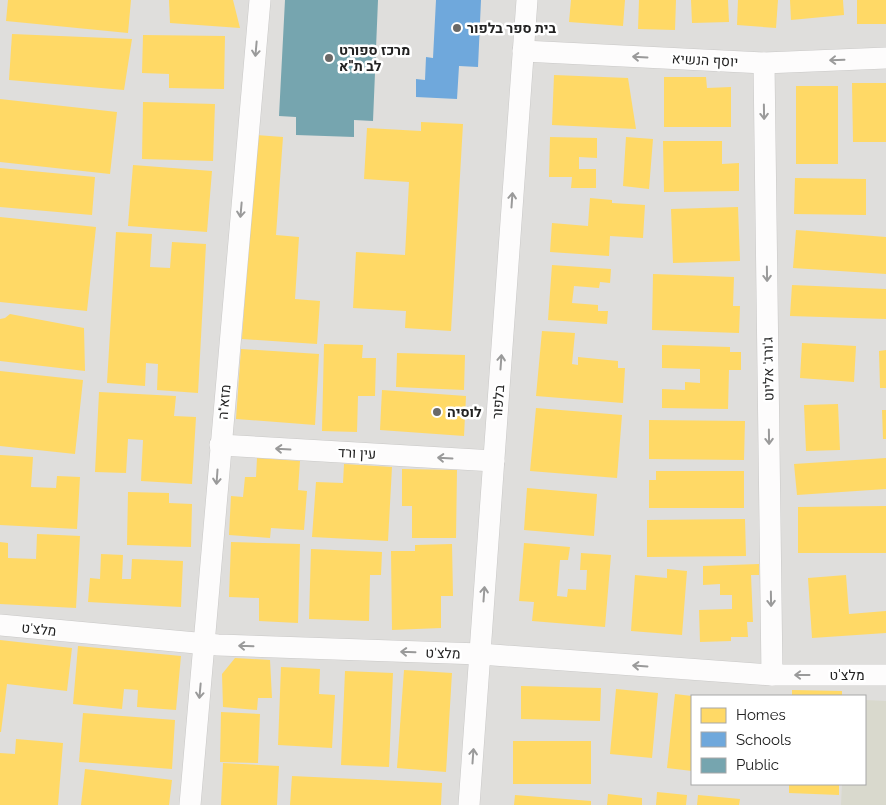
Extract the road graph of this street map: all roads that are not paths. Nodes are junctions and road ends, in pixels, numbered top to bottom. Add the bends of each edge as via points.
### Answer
1 (260, 0) edge
2 (527, 0) edge
3 (523, 51) junction
4 (886, 58) edge
5 (764, 63) junction
6 (220, 445) junction
7 (494, 462) junction
8 (0, 625) edge
9 (205, 645) junction
10 (480, 654) junction
11 (772, 675) junction
12 (886, 675) edge
13 (190, 805) edge
14 (469, 805) edge

1 -> 6 street, מזא"ה
2 - 3 street, בלפור
5 -> 3 street, יוסף הנשיא
7 -> 3 street, בלפור
4 -> 5 street, יוסף הנשיא
5 -> 11 street, ג'ורג' אליוט
7 -> 6 street, עין ורד
6 -> 9 street, מזא"ה
10 -> 7 street, בלפור
8 - 9 street, מלצ'ט
10 -> 9 street, מלצ'ט
9 -> 13 street, מזא"ה
11 -> 10 street, מלצ'ט
14 -> 10 street, בלפור
12 -> 11 street, מלצ'ט

